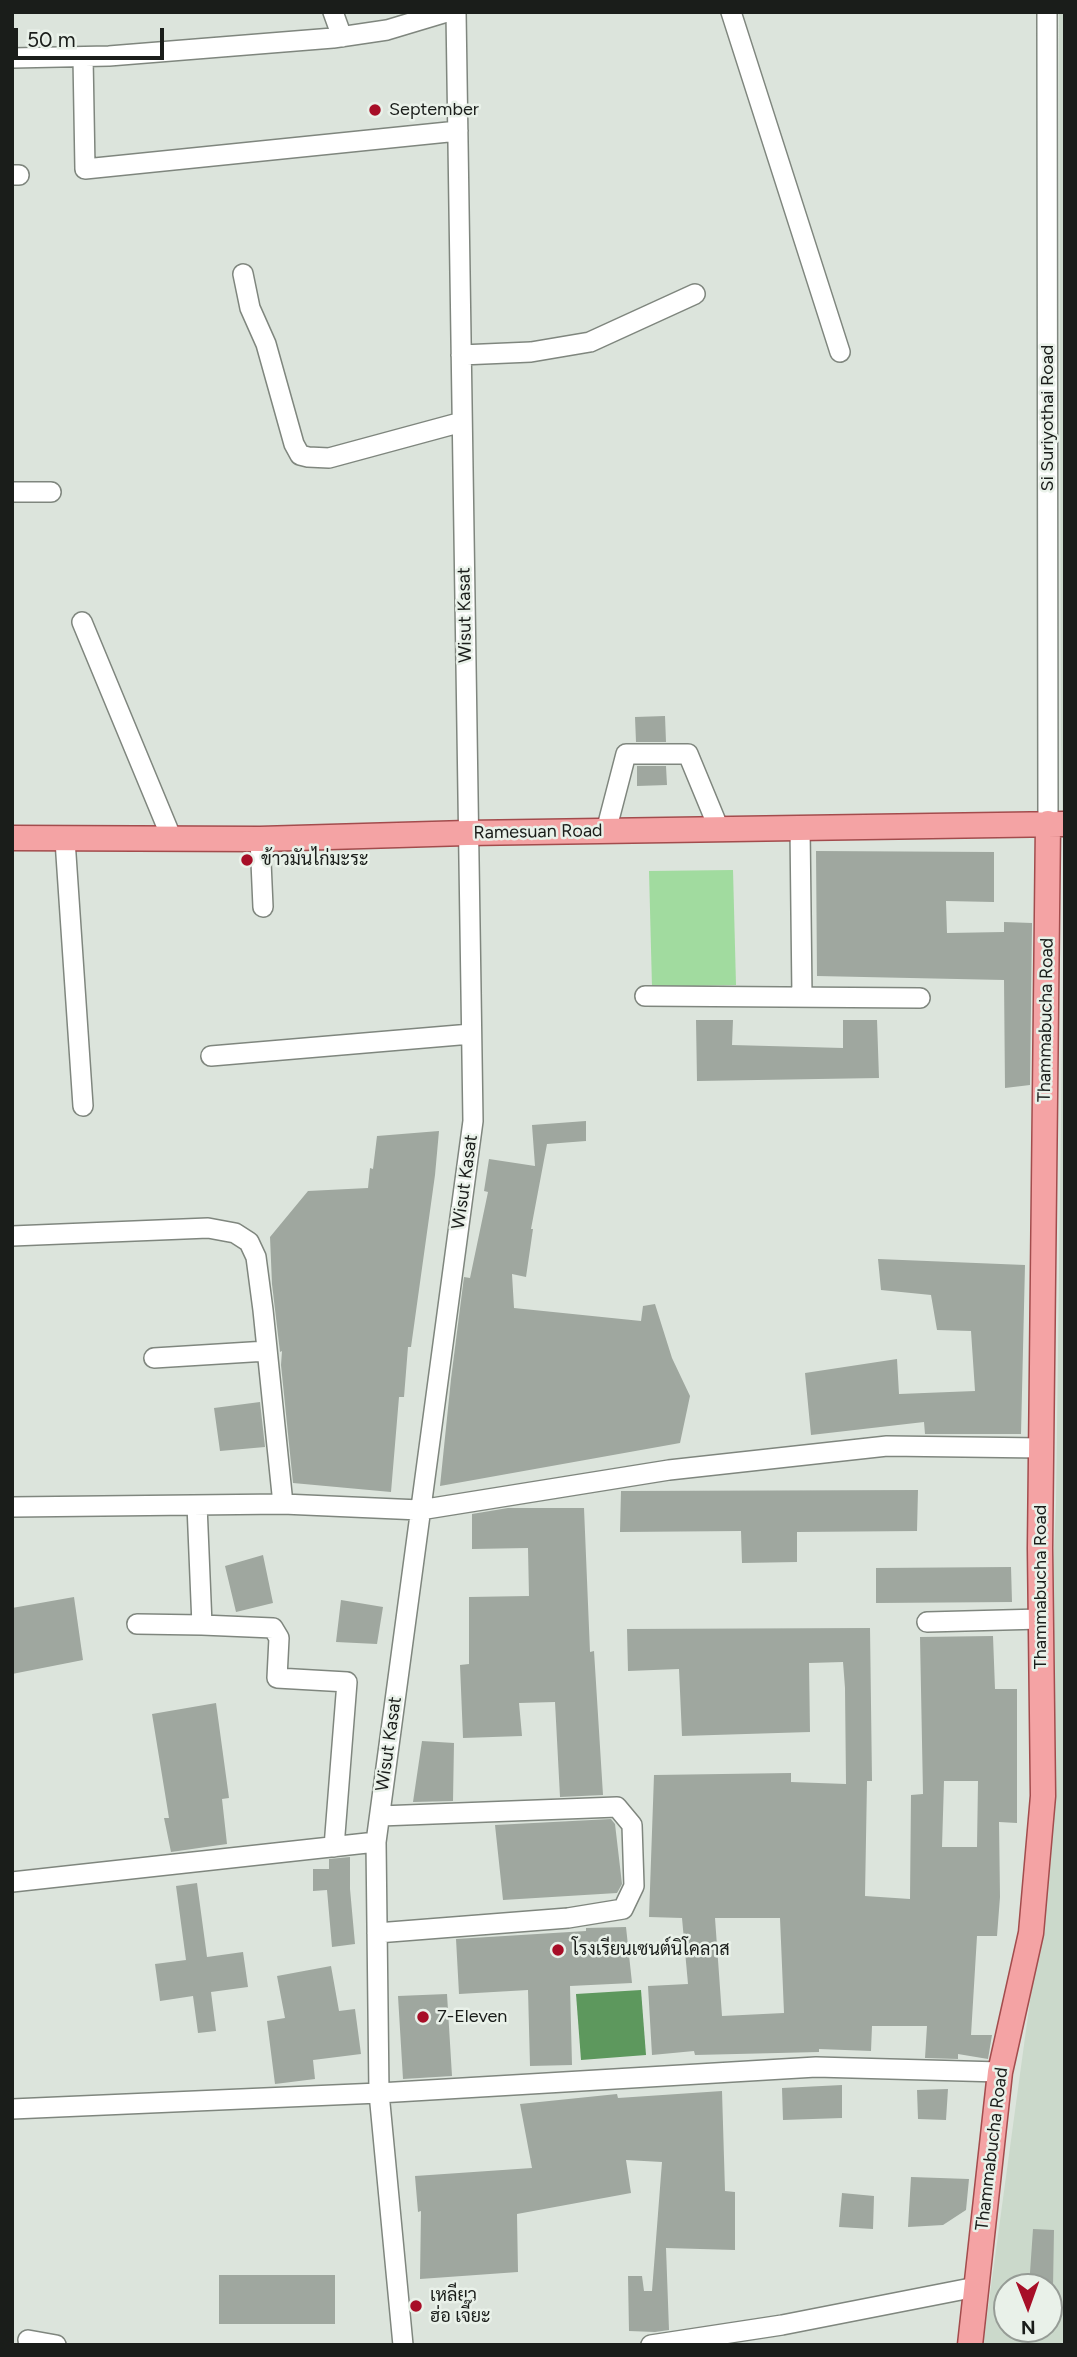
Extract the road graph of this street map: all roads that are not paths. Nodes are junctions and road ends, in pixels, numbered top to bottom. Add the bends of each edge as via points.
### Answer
1 (333, 12) edge
2 (447, 12) edge
3 (456, 12) edge
4 (730, 12) edge
5 (1048, 12) edge
6 (342, 37) junction
7 (83, 57) junction
8 (12, 58) edge
9 (458, 131) junction
10 (243, 274) dead end
11 (695, 293) dead end
12 (840, 352) dead end
13 (461, 355) junction
14 (462, 422) junction
15 (12, 492) edge
16 (51, 492) dead end
17 (82, 622) dead end
18 (1057, 824) edge
19 (800, 828) junction
20 (719, 829) junction
21 (606, 831) junction
22 (467, 833) junction
23 (12, 838) edge
24 (172, 839) junction
25 (260, 839) junction
26 (65, 840) junction
27 (263, 907) dead end
28 (645, 996) dead end
29 (802, 997) junction
30 (920, 998) dead end
31 (471, 1034) junction
32 (211, 1056) dead end
33 (83, 1106) dead end
34 (12, 1236) edge
35 (267, 1351) junction
36 (154, 1358) dead end
37 (1041, 1448) junction
38 (197, 1504) junction
39 (283, 1504) junction
40 (12, 1507) edge
41 (420, 1510) junction
42 (1041, 1619) junction
43 (926, 1622) dead end
44 (137, 1624) dead end
45 (202, 1625) junction
46 (380, 1816) junction
47 (376, 1842) junction
48 (334, 1847) junction
49 (12, 1882) edge
50 (377, 1933) junction
51 (1000, 2072) junction
52 (379, 2093) junction
53 (12, 2109) edge
54 (976, 2287) junction
55 (28, 2340) dead end
56 (56, 2345) edge
57 (402, 2345) edge
58 (651, 2345) edge
59 (970, 2345) edge

1 - 6 street
2 - 6 street via 387,30
3 - 9 street, Wisut Kasat
4 - 12 street
5 - 18 street, Si Suriyothai Road
6 - 7 street
7 - 8 street
7 - 9 street via 85,169
9 - 13 street, Wisut Kasat
10 - 14 street via 250,308 266,344 300,455 329,458
11 - 13 street via 590,342 531,352
13 - 14 street, Wisut Kasat
14 - 22 street, Wisut Kasat
15 - 16 street
17 - 24 street
18 - 19 main road, Ramesuan Road
18 - 37 main road, Thammabucha Road
19 - 20 main road, Ramesuan Road
19 - 29 street
20 - 21 main road, Ramesuan Road
20 - 21 street via 688,754 626,754
21 - 22 main road, Ramesuan Road
22 - 25 main road, Ramesuan Road
22 - 31 street, Wisut Kasat
23 - 26 main road, Ramesuan Road
24 - 25 main road, Ramesuan Road
24 - 26 main road, Ramesuan Road
25 - 27 street
26 - 33 street
28 - 29 street
29 - 30 street
31 - 32 street
31 - 41 street, Wisut Kasat via 473,1121
34 - 35 street via 208,1228 235,1233 249,1242 256,1257
35 - 36 street
35 - 39 street
37 - 41 street via 887,1446 669,1470
37 - 42 main road, Thammabucha Road
38 - 39 street
38 - 40 street
38 - 45 street
39 - 41 street
41 - 46 street, Wisut Kasat
42 - 43 street
42 - 51 main road, Thammabucha Road via 1043,1796 1031,1933
44 - 45 street
45 - 48 street via 273,1628 279,1638 277,1678 347,1682
46 - 47 street, Wisut Kasat
46 - 50 street via 617,1807 632,1825 634,1886 623,1909 568,1918
47 - 48 street
47 - 50 street, Wisut Kasat
48 - 49 street
50 - 52 street, Wisut Kasat
51 - 52 street via 816,2067
51 - 54 main road, Thammabucha Road
52 - 53 street
52 - 57 street, Wisut Kasat
54 - 58 street
54 - 59 main road, Thammabucha Road
55 - 56 street

